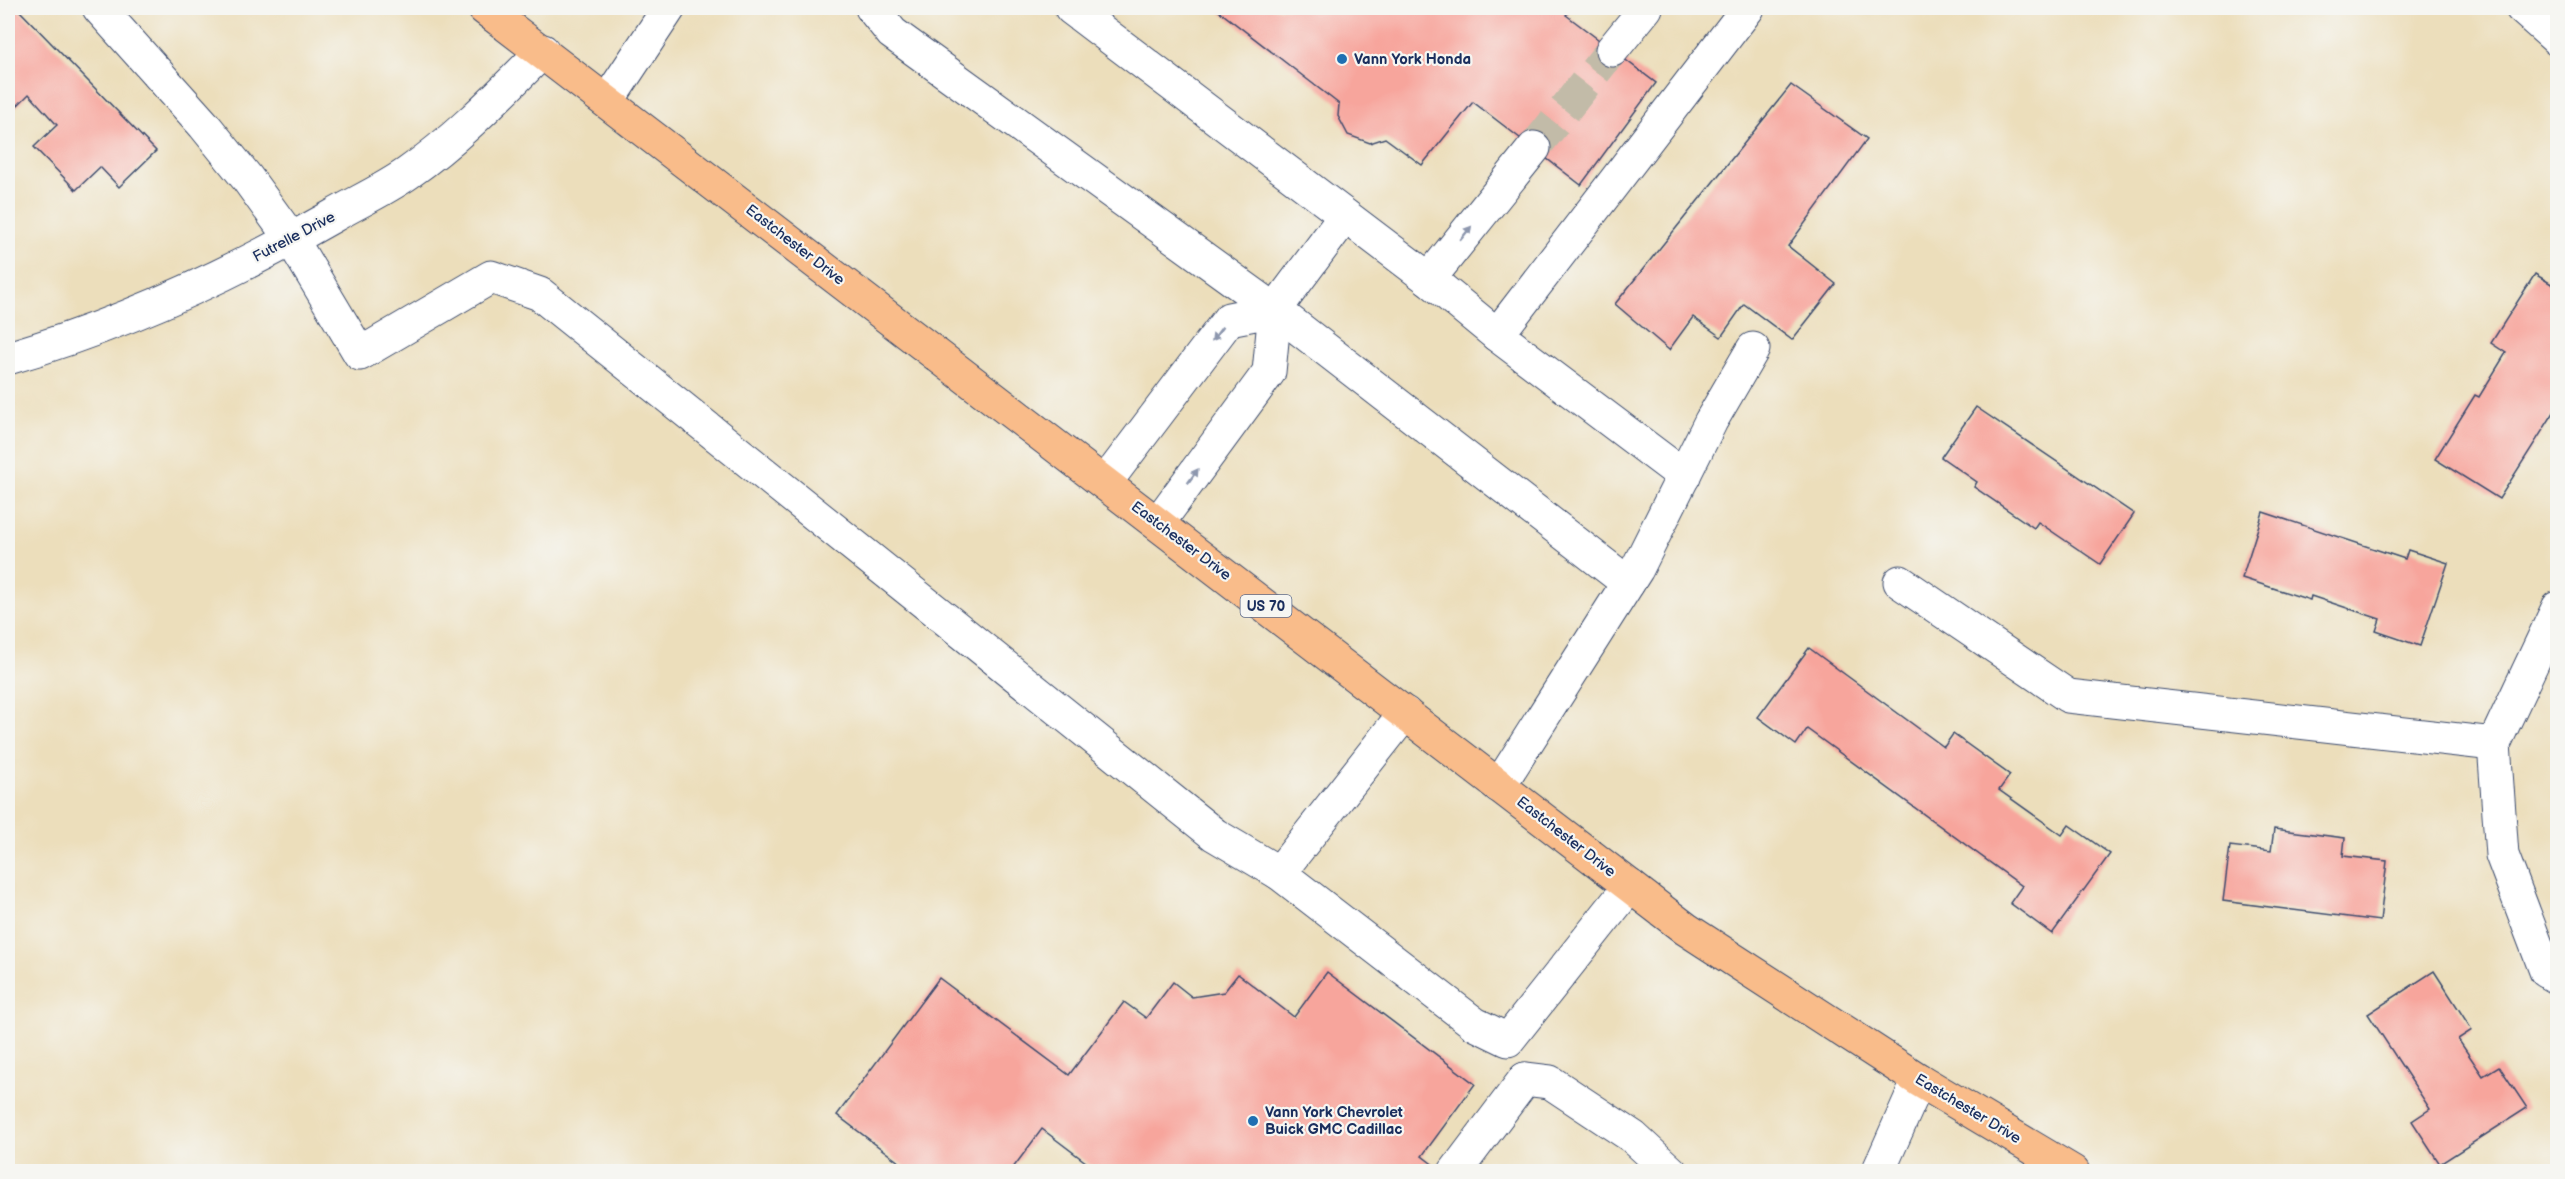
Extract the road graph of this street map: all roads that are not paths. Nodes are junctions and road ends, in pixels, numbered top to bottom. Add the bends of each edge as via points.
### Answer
1 (99, 8) edge
2 (484, 8) edge
3 (669, 8) edge
4 (872, 8) edge
5 (1071, 8) edge
6 (1646, 8) edge
7 (1748, 8) edge
8 (2522, 8) edge
9 (2558, 40) edge
10 (1612, 50) tunnel mouth
11 (543, 51) junction
12 (608, 100) junction
13 (1534, 148) tunnel mouth
14 (1345, 216) junction
15 (292, 240) junction
16 (1430, 279) junction
17 (1275, 310) junction
18 (1497, 335) junction
19 (1754, 349) dead end
20 (8, 358) edge
21 (1684, 476) junction
22 (1105, 483) junction
23 (1158, 523) junction
24 (1900, 582) dead end
25 (1628, 583) junction
26 (2558, 608) edge
27 (1405, 713) junction
28 (2494, 744) junction
29 (1499, 786) junction
30 (1279, 873) junction
31 (1630, 886) junction
32 (2558, 978) edge
33 (1508, 1040) junction
34 (1525, 1079) junction
35 (1918, 1080) junction
36 (1455, 1172) edge
37 (1671, 1172) edge
38 (1878, 1172) edge
39 (2073, 1172) edge

1 - 15 street via 204,125
2 - 11 main road, Eastchester Drive / US 70
3 - 12 street
4 - 17 street via 892,33
5 - 14 street
6 - 10 street
7 - 18 street
8 - 9 street
11 - 12 main road, Eastchester Drive / US 70
11 - 15 street, Futrelle Drive via 472,122 407,174
12 - 22 main road, Eastchester Drive / US 70
16 -> 13 street
14 - 16 street
14 - 17 street
15 - 20 street, Futrelle Drive via 171,299 65,341
15 - 30 street via 360,354 491,277 540,294 1215,835
16 - 18 street
17 -> 22 street via 1229,319
23 -> 17 street via 1269,372
17 - 25 street
18 - 21 street
19 - 21 street
21 - 25 street
22 - 23 main road, Eastchester Drive / US 70
23 - 27 main road, Eastchester Drive / US 70
24 - 28 street via 2068,696
25 - 29 street
26 - 28 street
27 - 29 main road, Eastchester Drive / US 70
27 - 30 street
28 - 32 street via 2502,855 2546,970
29 - 31 main road, Eastchester Drive / US 70
30 - 33 street via 1475,1024
31 - 33 street
31 - 35 main road, Eastchester Drive / US 70 via 1686,929
33 - 34 street
34 - 36 street
34 - 37 street via 1550,1082 1633,1137
35 - 38 street
35 - 39 main road, Eastchester Drive / US 70

